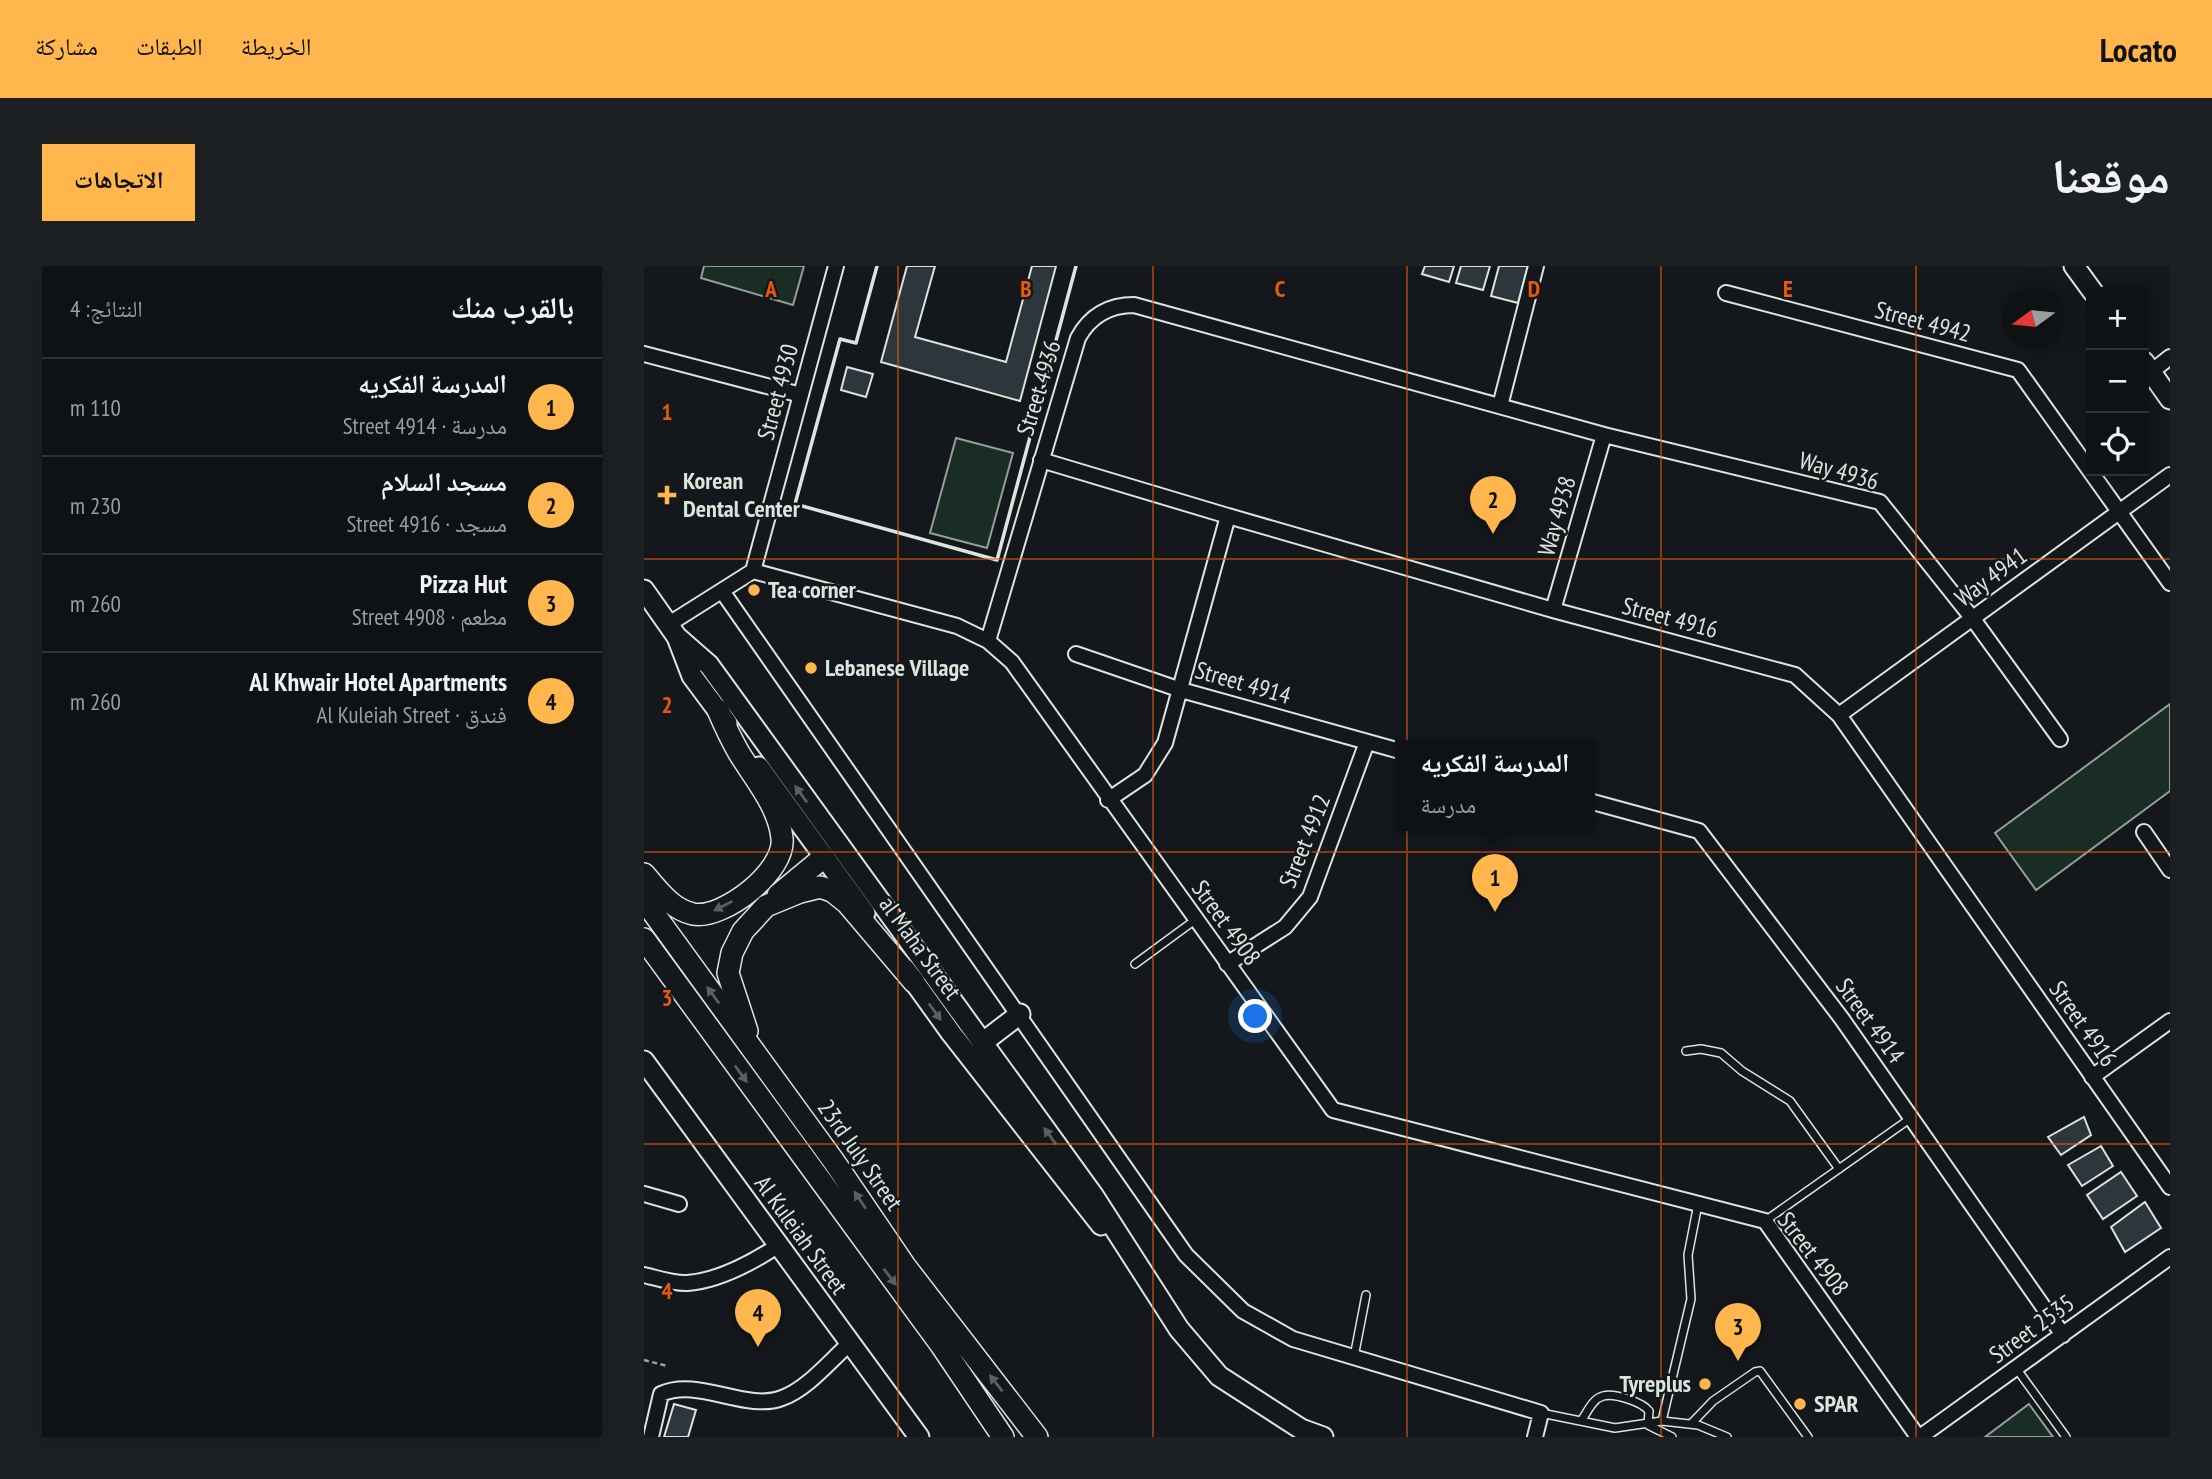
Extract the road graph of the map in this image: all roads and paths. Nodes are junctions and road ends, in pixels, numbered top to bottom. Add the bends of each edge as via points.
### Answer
1 (836, 266) edge
2 (1536, 266) edge
3 (2074, 266) edge
4 (2089, 287) edge
5 (1726, 293) dead end
6 (644, 354) edge
7 (2170, 357) edge
8 (2149, 366) edge
9 (2149, 370) edge
10 (801, 395) junction
11 (2170, 399) edge
12 (1500, 406) junction
13 (1604, 435) junction
14 (1041, 460) junction
15 (2170, 475) edge
16 (2119, 512) junction
17 (1228, 516) junction
18 (753, 571) junction
19 (2170, 583) edge
20 (644, 590) edge
21 (722, 590) junction
22 (1553, 610) junction
23 (1973, 619) junction
24 (673, 631) junction
25 (988, 640) junction
26 (1076, 654) dead end
27 (1181, 690) junction
28 (718, 710) junction
29 (1839, 715) junction
30 (2060, 739) dead end
31 (1367, 742) junction
32 (1395, 749) edge
33 (1108, 800) junction
34 (1595, 803) edge
35 (826, 829) junction
36 (2144, 832) dead end
37 (824, 857) junction
38 (2170, 870) edge
39 (644, 874) edge
40 (765, 878) junction
41 (644, 900) edge
42 (766, 905) junction
43 (886, 911) junction
44 (1195, 920) junction
45 (644, 939) edge
46 (1135, 964) dead end
47 (1227, 964) junction
48 (914, 982) junction
49 (1020, 1014) junction
50 (2170, 1021) edge
51 (982, 1043) junction
52 (1686, 1051) dead end
53 (755, 1053) junction
54 (644, 1060) edge
55 (2092, 1077) junction
56 (1911, 1118) junction
57 (1839, 1169) junction
58 (2170, 1187) edge
59 (644, 1194) edge
60 (673, 1203) dead end
61 (1698, 1204) junction
62 (1765, 1222) junction
63 (779, 1245) junction
64 (2170, 1257) edge
65 (1143, 1274) junction
66 (644, 1275) edge
67 (1366, 1295) dead end
68 (2063, 1335) junction
69 (849, 1344) junction
70 (1354, 1357) junction
71 (644, 1360) edge
72 (667, 1366) dead end
73 (2016, 1368) junction
74 (1541, 1413) junction
75 (1581, 1421) junction
76 (1662, 1422) junction
77 (1691, 1424) junction
78 (1648, 1425) junction
79 (651, 1437) edge
80 (919, 1437) edge
81 (1003, 1437) edge
82 (1037, 1437) edge
83 (1323, 1437) edge
84 (1535, 1437) edge
85 (1672, 1437) edge
86 (1727, 1437) edge
87 (1808, 1437) edge
88 (1919, 1437) edge
89 (2066, 1437) edge

1 - 10 street, Street 4930
2 - 12 street
3 - 4 street
5 - 16 street, Street 4942 via 2018,370
6 - 10 street
7 - 8 street
9 - 11 street
10 - 18 street, Street 4930
12 - 13 street, Way 4936
12 - 14 street, Street 4936 via 1124,305 1096,315 1077,338
13 - 22 street, Way 4938
13 - 23 street, Way 4936 via 1880,502
14 - 17 street, Street 4916
14 - 25 street, Street 4936
15 - 16 street, Way 4941
16 - 19 street, Street 4942
16 - 23 street, Way 4941
17 - 22 street, Street 4916
17 - 27 street
18 - 21 street
18 - 25 street, Street 4908 via 957,626
20 - 24 street, al Maha Street
21 - 24 street
21 - 49 street
22 - 29 street, Street 4916 via 1795,675
23 - 29 street, Way 4941
23 - 30 street, Way 4936
24 - 28 street, al Maha Street via 692,676
35 -> 24 street, al Maha Street via 709,665
25 - 33 street, Street 4908 via 1012,662
26 - 27 street, Street 4914
27 - 31 street, Street 4914
27 - 33 street via 1165,743 1153,765 1136,783
28 - 37 street, al Maha Street
28 - 40 main road via 778,817 783,841 778,860
29 - 55 street, Street 4916
31 - 32 street, Street 4914
31 - 47 street, Street 4912 via 1310,897 1285,927
33 - 44 street, Street 4908
34 - 56 street, Street 4914 via 1699,831
35 - 37 street
35 - 43 street, al Maha Street
36 - 38 street
37 - 40 main road via 794,860
37 - 42 main road
37 - 43 street via 842,867
37 - 48 street, al Maha Street
40 -> 39 main road via 721,908 701,915 677,908
53 -> 41 main road, 23rd July Street
42 - 48 main road via 820,887 832,891
42 - 53 main road via 743,931 728,963
43 - 51 street, al Maha Street
44 - 46 lane
44 - 47 street, Street 4908
45 -> 81 main road, 23rd July Street via 941,1345
47 - 61 street, Street 4908 via 1333,1110
48 -> 65 street, al Maha Street via 1082,1203
49 - 51 street
49 - 70 street via 1186,1255 1209,1280 1243,1311 1293,1339
50 - 55 street
65 -> 51 street, al Maha Street via 1093,1195
52 - 57 lane via 1721,1053 1790,1101
82 -> 53 main road, 23rd July Street via 905,1266
54 - 63 street, Al Kuleiah Street
55 - 58 street, Street 4916
56 - 57 lane
56 - 68 street, Street 4914
57 - 62 lane
59 - 60 street
61 - 62 street, Street 4908
61 - 76 lane via 1688,1255 1691,1299
62 - 88 street, Street 4908
63 - 66 street via 706,1280 685,1284
63 - 69 street, Al Kuleiah Street
64 - 68 street, Street 2535
65 - 83 street, al Maha Street via 1179,1329 1219,1376 1301,1429
67 - 70 lane
68 - 73 street, Street 2535
69 - 79 street via 798,1390 782,1398 767,1401 686,1389 661,1394
69 - 80 street, Al Kuleiah Street
70 - 74 street
71 - 72 path
73 - 88 street, Street 2535
73 - 89 lane
74 - 75 lane
74 - 84 street
75 - 78 lane via 1615,1427
75 - 78 lane via 1594,1401 1604,1395 1644,1405 1649,1411
76 - 77 lane
76 - 78 lane
77 - 86 lane
77 - 87 lane via 1713,1401 1760,1371
78 - 85 lane

